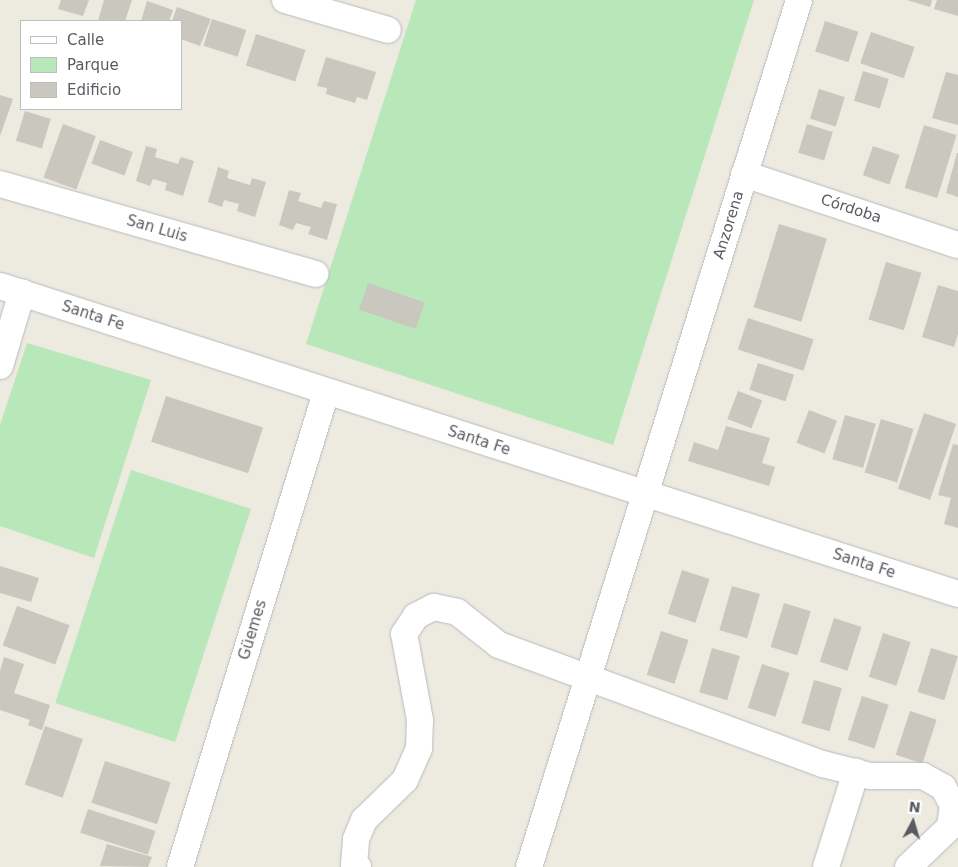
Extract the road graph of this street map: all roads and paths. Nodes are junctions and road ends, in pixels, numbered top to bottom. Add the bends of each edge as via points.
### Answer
1 (289, 0) edge
2 (799, 0) edge
3 (388, 30) dead end
4 (744, 174) junction
5 (0, 184) edge
6 (958, 244) edge
7 (314, 274) dead end
8 (11, 289) edge
9 (0, 366) edge
10 (326, 392) junction
11 (646, 492) junction
12 (958, 594) edge
13 (587, 680) junction
14 (856, 772) junction
15 (180, 867) edge
16 (358, 867) edge
17 (528, 867) edge
18 (826, 867) edge
19 (908, 867) edge

1 - 3 street
2 - 4 street, Anzorena
4 - 6 street, Córdoba
4 - 11 street, Anzorena
5 - 7 street, San Luis
8 - 9 street
8 - 10 street, Santa Fe
10 - 11 street, Santa Fe
10 - 15 street, Güemes
11 - 12 street, Santa Fe
11 - 13 street, Anzorena
13 - 14 street
13 - 16 street via 499,645 457,612 434,607 416,616 404,634 420,720 418,748 405,780 364,820 356,839 354,864
13 - 17 street, Anzorena
14 - 18 street
14 - 19 street via 870,776 923,776 943,787 953,805 950,827

